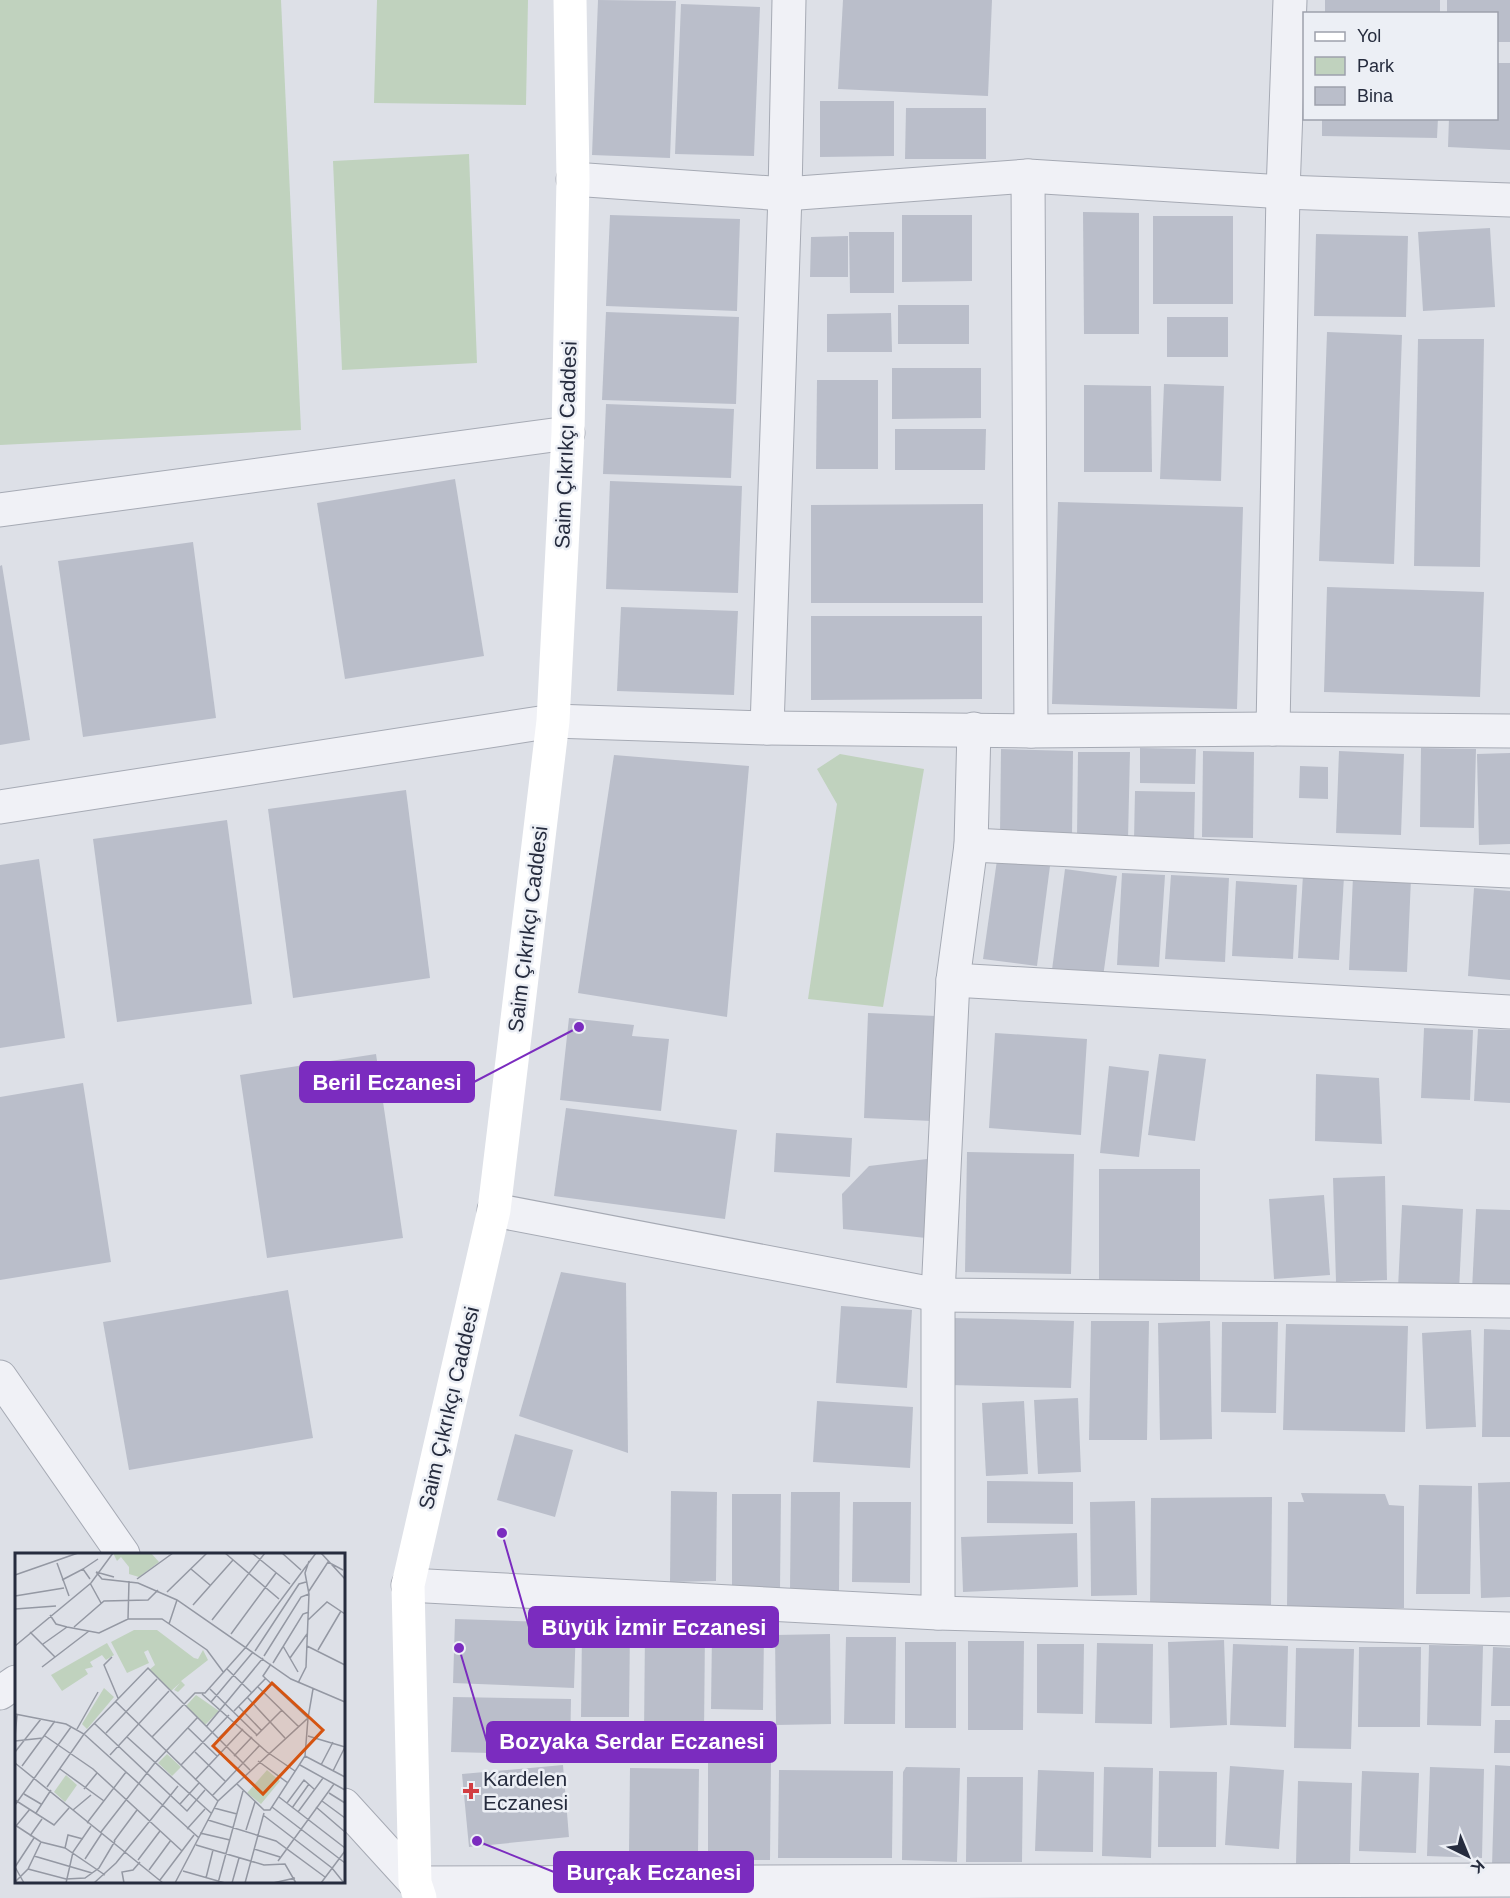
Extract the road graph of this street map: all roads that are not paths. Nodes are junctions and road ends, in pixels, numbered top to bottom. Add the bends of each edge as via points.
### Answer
1 (570, 0) edge
2 (789, 0) edge
3 (1290, 0) edge
4 (1028, 176) junction
5 (573, 179) junction
6 (1283, 192) junction
7 (785, 194) junction
8 (1510, 201) edge
9 (568, 433) junction
10 (0, 510) edge
11 (553, 721) junction
12 (767, 728) junction
13 (974, 729) junction
14 (1273, 729) junction
15 (1031, 731) junction
16 (1510, 731) edge
17 (0, 807) edge
18 (971, 845) junction
19 (1510, 871) edge
20 (953, 980) junction
21 (1510, 1012) edge
22 (495, 1210) junction
23 (938, 1295) junction
24 (1510, 1300) edge
25 (0, 1377) edge
26 (122, 1553) edge
27 (408, 1585) junction
28 (938, 1613) junction
29 (1510, 1629) edge
30 (15, 1683) edge
31 (0, 1693) edge
32 (345, 1806) edge
33 (1510, 1880) edge
34 (421, 1893) edge

1 - 5 main road, Saim Çıkrıkçı Caddesi
2 - 7 street
3 - 6 street
4 - 6 street
4 - 7 street
4 - 15 street
5 - 7 street
5 - 9 main road, Saim Çıkrıkçı Caddesi
6 - 8 street
6 - 14 street
7 - 12 street
9 - 10 street
9 - 11 main road, Saim Çıkrıkçı Caddesi
11 - 12 street
11 - 17 street
11 - 22 main road, Saim Çıkrıkçı Caddesi
12 - 13 street
13 - 15 street
13 - 18 street
14 - 15 street
14 - 16 street
18 - 19 street
18 - 20 street
20 - 21 street
20 - 23 street
22 - 23 street
22 - 27 main road, Saim Çıkrıkçı Caddesi
23 - 24 street
23 - 28 street
25 - 26 street
27 - 28 street
27 - 34 main road, Saim Çıkrıkçı Caddesi
28 - 29 street
30 - 31 street
32 - 34 street
33 - 34 street

